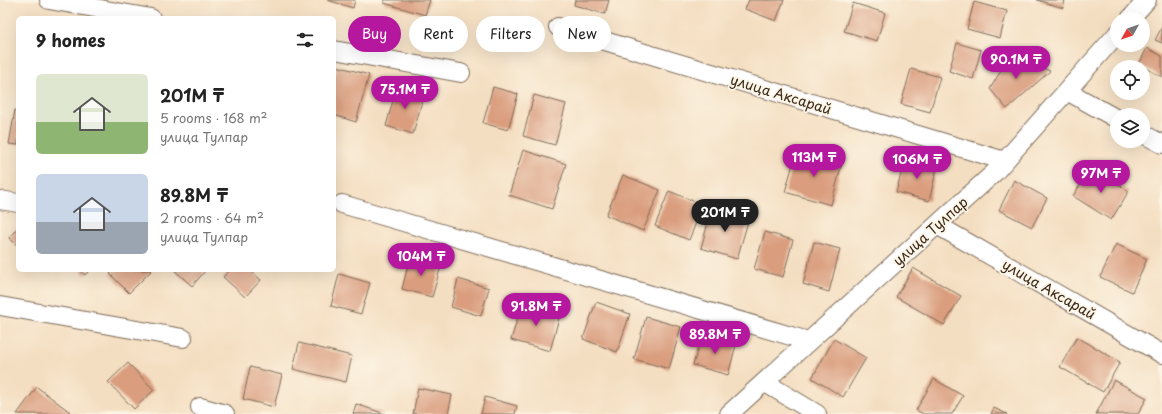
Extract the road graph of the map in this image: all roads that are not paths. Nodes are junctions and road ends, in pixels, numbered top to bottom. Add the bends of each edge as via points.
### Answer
1 (49, 0) edge
2 (1147, 0) edge
3 (1136, 12) edge
4 (140, 16) edge
5 (1110, 42) edge
6 (611, 43) edge
7 (336, 50) edge
8 (461, 73) dead end
9 (1067, 91) junction
10 (1110, 115) edge
11 (1150, 138) edge
12 (1162, 144) edge
13 (1005, 161) junction
14 (0, 200) edge
15 (16, 203) edge
16 (342, 204) dead end
17 (937, 225) junction
18 (0, 306) edge
19 (183, 338) dead end
20 (808, 341) junction
21 (1162, 354) edge
22 (764, 382) junction
23 (200, 407) dead end
24 (225, 414) edge
25 (729, 414) edge
26 (817, 414) edge

1 - 4 street
2 - 3 street
5 - 9 street, улица Тулпар
6 - 13 street, улица Аксарай
7 - 8 street
9 - 10 street
9 - 13 street, улица Тулпар
11 - 12 street
13 - 17 street, улица Тулпар
14 - 15 street
16 - 20 street
17 - 20 street, улица Тулпар
17 - 21 street, улица Аксарай
18 - 19 street
20 - 22 street, улица Тулпар
22 - 25 street, улица Тулпар
22 - 26 street
23 - 24 street

